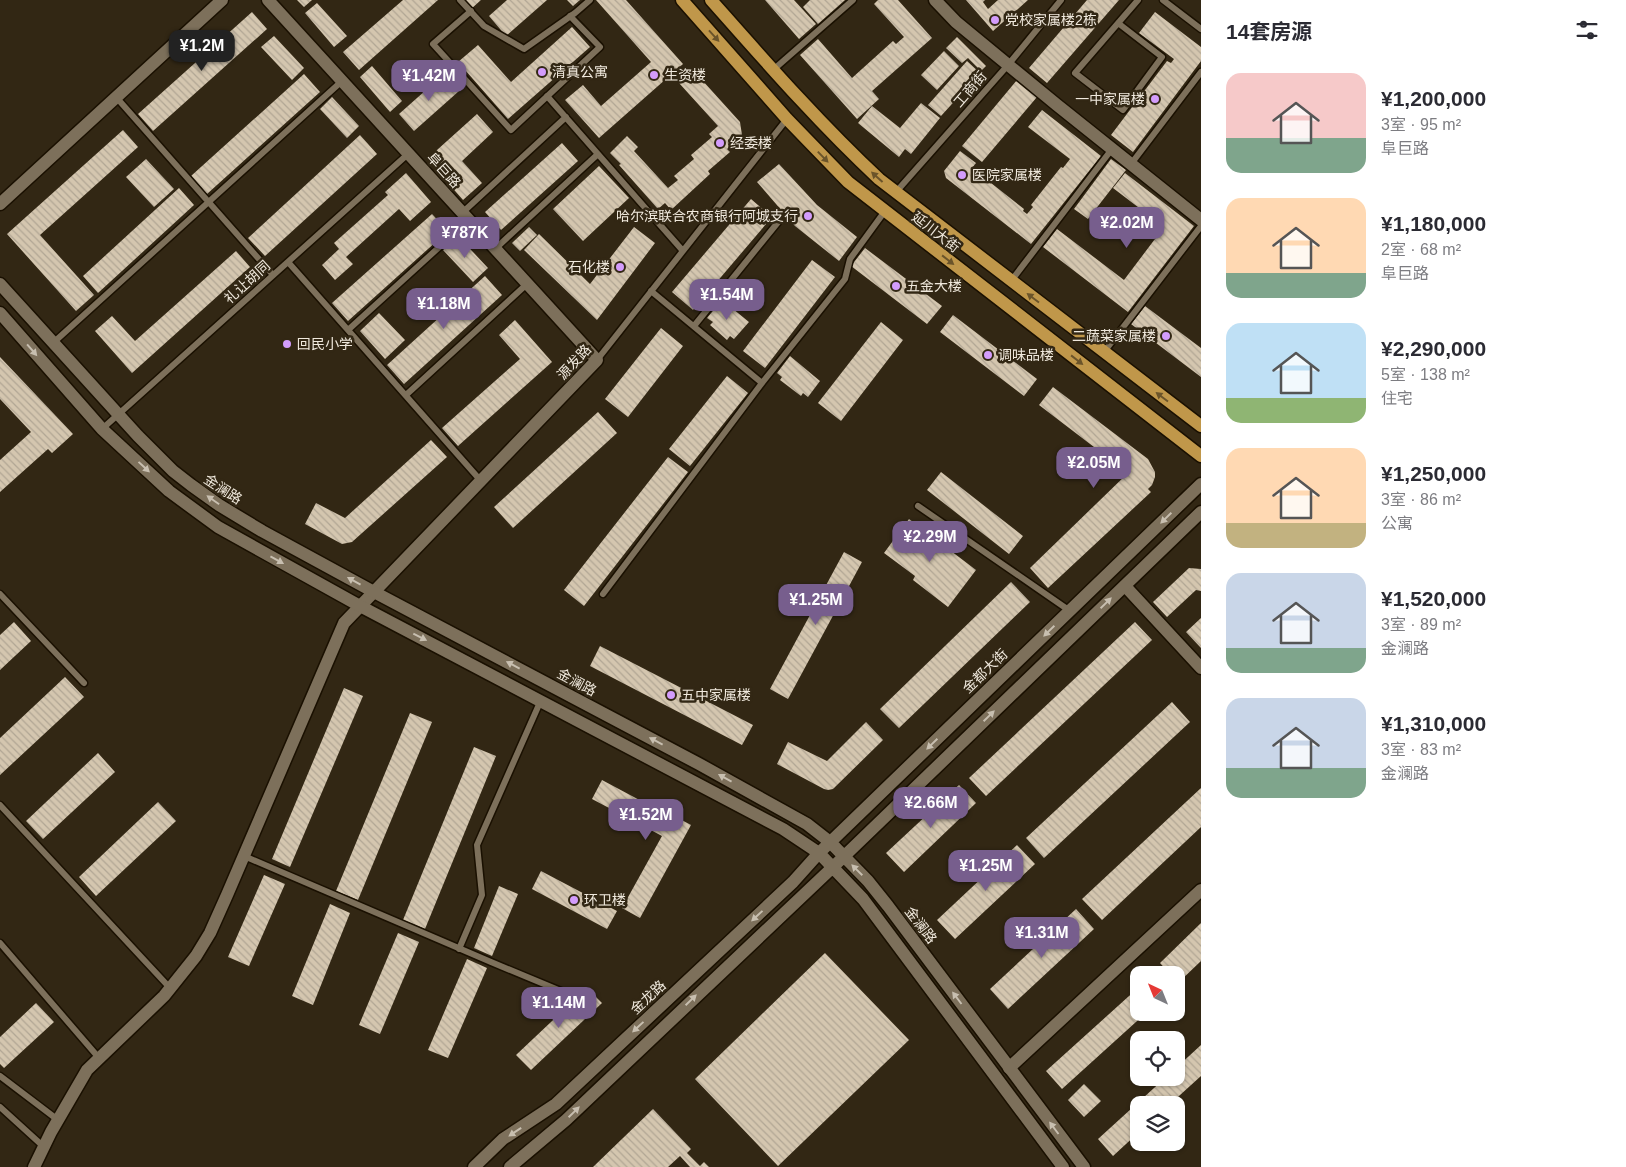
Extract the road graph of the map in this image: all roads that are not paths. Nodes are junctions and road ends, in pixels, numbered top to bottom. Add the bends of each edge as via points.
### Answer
1 (222, 0) edge
2 (268, 0) edge
3 (460, 0) edge
4 (590, 0) edge
5 (682, 0) edge
6 (711, 0) edge
7 (853, 0) edge
8 (935, 0) edge
9 (1060, 0) edge
10 (1138, 0) edge
11 (1163, 0) edge
12 (471, 12) junction
13 (570, 16) junction
14 (1118, 24) junction
15 (1201, 29) edge
16 (1008, 65) junction
17 (773, 70) junction
18 (1201, 72) edge
19 (342, 81) junction
20 (548, 96) junction
21 (116, 97) junction
22 (566, 117) junction
23 (787, 119) junction
24 (1112, 149) junction
25 (408, 154) junction
26 (598, 154) junction
27 (1131, 164) junction
28 (896, 192) junction
29 (208, 202) junction
30 (0, 204) edge
31 (885, 211) junction
32 (466, 216) junction
33 (1201, 220) edge
34 (779, 221) dead end
35 (1201, 226) edge
36 (495, 249) junction
37 (683, 251) junction
38 (288, 262) junction
39 (273, 275) junction
40 (1011, 282) junction
41 (0, 284) edge
42 (527, 284) junction
43 (651, 291) junction
44 (0, 313) edge
45 (694, 326) junction
46 (348, 330) junction
47 (53, 343) junction
48 (1104, 352) junction
49 (597, 360) junction
50 (762, 383) junction
51 (406, 395) junction
52 (118, 415) junction
53 (1201, 426) edge
54 (102, 429) junction
55 (1201, 456) edge
56 (481, 481) junction
57 (1201, 484) edge
58 (918, 506) dead end
59 (1201, 512) edge
60 (1125, 586) junction
61 (374, 592) junction
62 (0, 594) edge
63 (603, 594) dead end
64 (360, 606) junction
65 (1070, 611) junction
66 (1201, 668) edge
67 (84, 683) dead end
68 (541, 700) junction
69 (0, 805) edge
70 (830, 842) junction
71 (819, 853) junction
72 (244, 856) junction
73 (844, 857) junction
74 (832, 867) junction
75 (792, 882) joint
76 (1200, 894) edge
77 (0, 943) edge
78 (459, 949) junction
79 (170, 988) junction
80 (568, 994) dead end
81 (99, 1058) junction
82 (1009, 1068) junction
83 (0, 1076) edge
84 (0, 1108) edge
85 (58, 1120) junction
86 (44, 1147) junction
87 (34, 1167) edge
88 (474, 1167) edge
89 (510, 1167) edge
90 (1063, 1167) edge
91 (1084, 1167) edge

1 - 21 street
2 - 19 street, 阜巨路
3 - 12 lane
4 - 13 lane
5 -> 23 main road, 延川大街
6 - 17 main road, 延川大街
7 - 17 lane
8 - 16 street
9 - 16 lane, 工商街
10 - 14 lane
11 - 15 lane
12 - 13 lane via 484,26 524,49
12 - 20 lane via 433,44 511,130
13 - 20 lane via 600,48
14 - 14 lane via 1075,73 1122,110 1162,57
16 - 24 street
16 - 28 lane, 工商街
28 -> 17 main road, 延川大街 via 847,149
18 - 27 lane
19 - 25 street, 阜巨路
19 - 29 lane
20 - 22 lane
21 - 29 lane
21 - 30 street
22 - 26 lane
22 - 32 lane
23 -> 31 main road, 延川大街 via 848,182
23 - 37 lane, 源发路
24 - 27 street
24 - 40 lane
25 - 32 street, 阜巨路
25 - 38 lane, 礼让胡同
26 - 36 lane
26 - 37 lane
27 - 33 street
28 - 40 main road, 延川大街
29 - 39 lane
29 - 47 lane
31 - 50 lane via 850,259 845,279
31 -> 55 main road, 延川大街
32 - 36 street, 阜巨路
32 - 46 lane
34 - 45 lane
35 - 48 lane
36 - 42 street, 阜巨路
37 - 43 lane, 源发路
38 - 39 lane, 礼让胡同
38 - 46 lane
39 - 52 lane, 礼让胡同
48 -> 40 main road, 延川大街
41 - 47 street, 金澜路
42 - 49 street, 阜巨路
42 - 51 lane
43 - 45 lane
43 - 49 lane, 源发路
44 -> 54 street
45 - 50 lane
46 - 51 lane
47 - 52 street, 金澜路
53 -> 48 main road, 延川大街
49 - 56 street, 源发路
50 - 63 lane
51 - 56 lane
52 - 54 lane, 礼让胡同
61 -> 52 street, 金澜路 via 262,531 205,495 173,471
54 -> 64 street via 169,491 218,527
56 - 61 street, 源发路
57 -> 65 street, 金都大街
58 - 65 lane
59 - 60 street
60 - 66 street
73 -> 60 street
61 - 64 street, 源发路
70 -> 61 street, 金澜路 via 807,824 708,768
62 - 67 lane
64 -> 68 street
64 - 72 street, 源发路 via 344,623
65 -> 70 street, 金都大街
68 - 71 street via 783,829
68 - 78 lane via 477,845 482,895
69 - 79 lane
70 - 71 street, 金都大街
70 - 73 street, 金澜路
71 - 74 street
71 - 75 street, 金都大街
72 - 78 lane
72 - 79 street, 源发路 via 210,933
73 - 74 street
82 -> 73 street, 金澜路 via 888,906
89 -> 74 street via 566,1120
74 - 90 street via 863,899
75 -> 88 street, 金龙路 via 556,1104 503,1139
76 - 82 street
77 - 81 lane
78 - 80 lane
79 - 81 street, 源发路
81 - 85 street, 源发路 via 87,1070
91 -> 82 street, 金澜路
83 - 85 lane
84 - 86 lane
85 - 86 street, 源发路
86 - 87 street, 源发路

